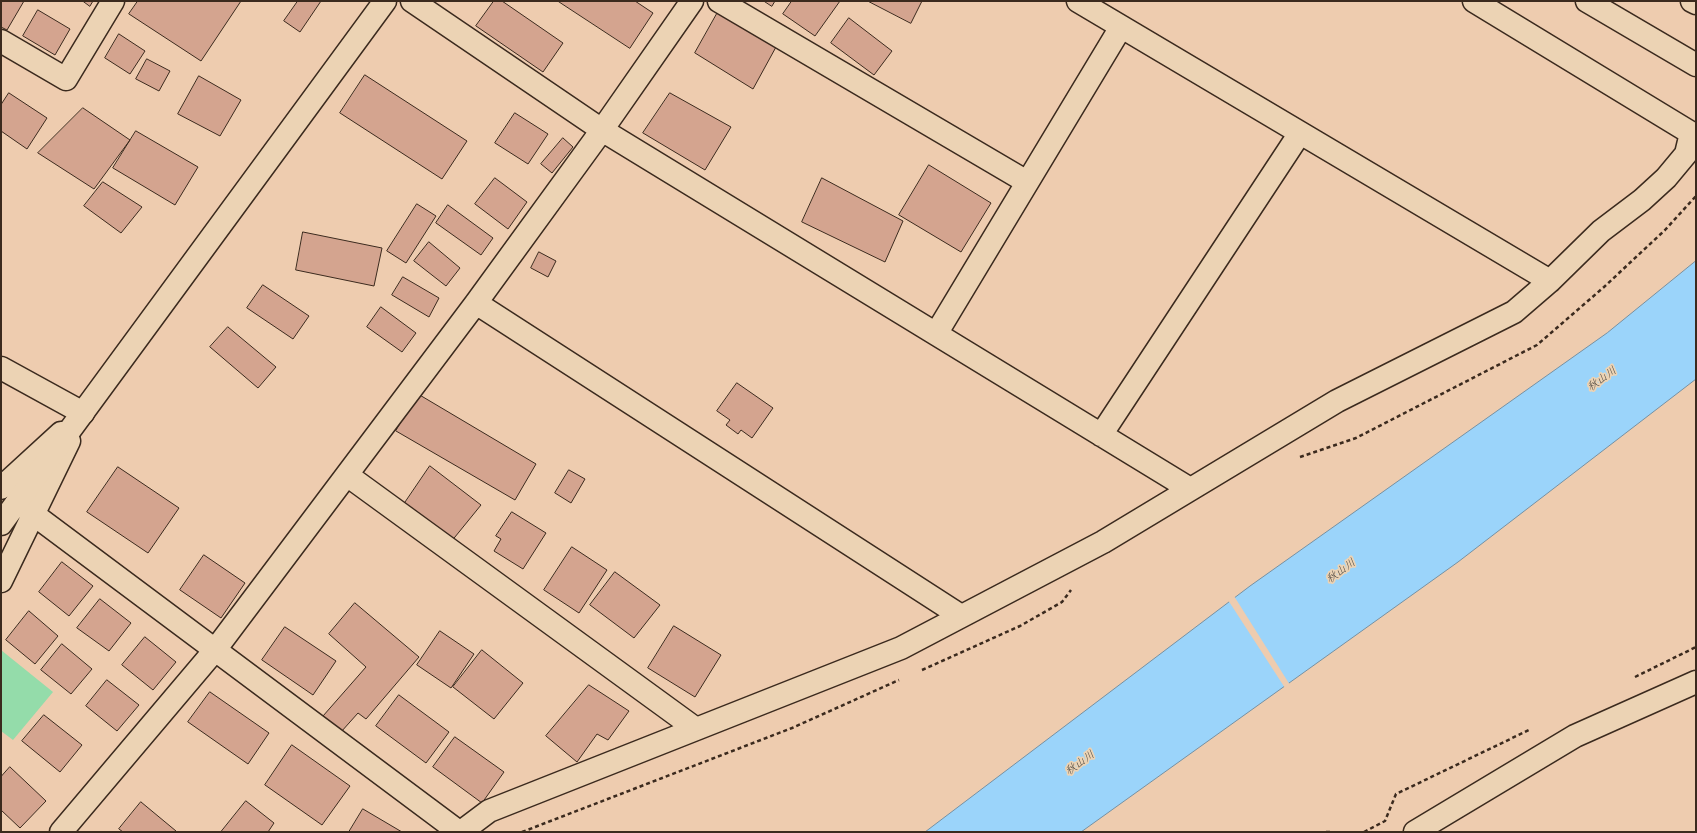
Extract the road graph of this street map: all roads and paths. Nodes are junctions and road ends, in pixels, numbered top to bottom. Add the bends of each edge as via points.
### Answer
1 (113, 1) edge
2 (386, 1) edge
3 (412, 1) edge
4 (692, 1) edge
5 (719, 1) edge
6 (1078, 1) edge
7 (1474, 1) edge
8 (1587, 1) edge
9 (1692, 1) edge
10 (1696, 3) edge
11 (1121, 27) junction
12 (1, 41) edge
13 (1696, 65) edge
14 (602, 130) junction
15 (1300, 133) junction
16 (1027, 182) junction
17 (1550, 281) junction
18 (476, 303) junction
19 (936, 334) junction
20 (1, 368) edge
21 (83, 413) junction
22 (1101, 435) junction
23 (347, 475) junction
24 (1190, 489) junction
25 (17, 502) edge
26 (1, 524) edge
27 (1, 581) edge
28 (961, 616) junction
29 (215, 650) junction
30 (1696, 682) edge
31 (696, 729) junction
32 (61, 832) edge
33 (460, 832) edge
34 (1326, 832) edge
35 (1332, 832) edge
36 (1415, 832) edge

1 - 12 street via 66,79
2 - 21 street
3 - 14 street
4 - 14 street
5 - 16 street
6 - 11 street
7 - 17 street via 1691,133 1686,154 1666,178 1642,200 1600,231
8 - 13 street
9 - 10 street
11 - 15 street
11 - 16 street
14 - 18 street
14 - 19 street
15 - 17 street
15 - 22 street
16 - 19 street
17 - 24 street via 1514,312 1337,401
18 - 23 street
18 - 28 street
19 - 22 street
20 - 21 street
21 - 25 street
22 - 24 street
23 - 29 street
23 - 31 street
24 - 28 street via 1103,542
25 - 26 street
25 - 27 street
25 - 29 street
28 - 31 street via 901,648
29 - 32 street
29 - 33 street
30 - 36 street via 1575,736
31 - 33 street via 488,811
34 - 35 path

